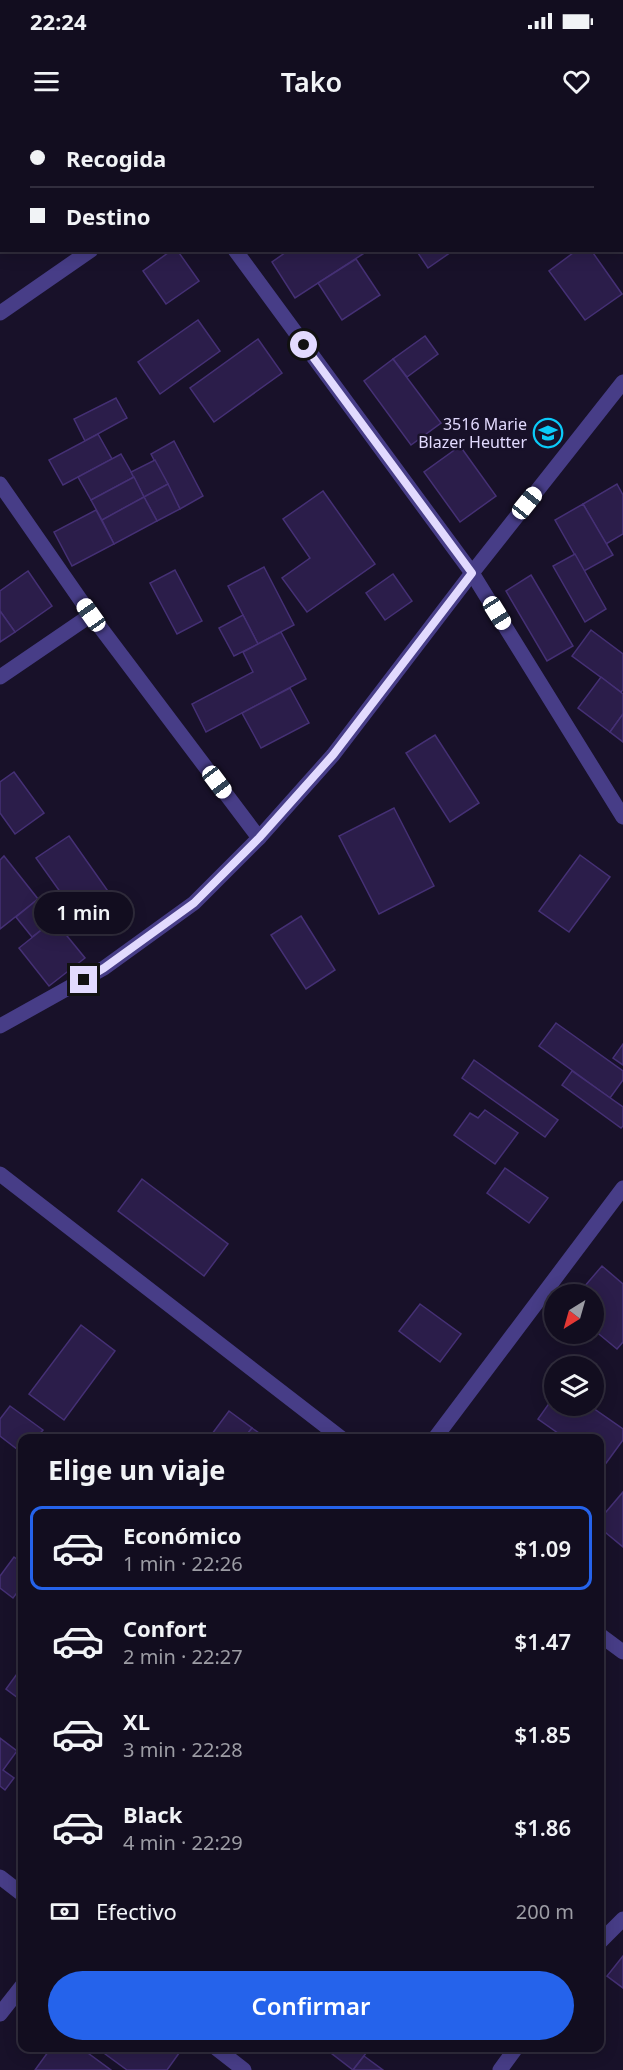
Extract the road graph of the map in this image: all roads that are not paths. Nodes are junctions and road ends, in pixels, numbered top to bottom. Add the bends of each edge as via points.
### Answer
1 (88, 252) edge
2 (235, 252) edge
3 (0, 313) edge
4 (623, 382) edge
5 (0, 484) edge
6 (472, 573) junction
7 (91, 615) junction
8 (0, 677) edge
9 (623, 817) edge
10 (259, 838) junction
11 (0, 1026) edge
12 (0, 1174) edge
13 (623, 1188) edge
14 (336, 1434) edge
15 (438, 1434) edge
16 (604, 1638) edge
17 (623, 1652) edge
18 (0, 1877) edge
19 (18, 1891) edge
20 (623, 1919) edge
21 (604, 1938) edge
22 (18, 1991) edge
23 (0, 2014) edge
24 (221, 2052) edge
25 (513, 2052) edge
26 (244, 2070) edge
27 (500, 2070) edge

1 - 3 street
2 - 6 street
4 - 6 street
5 - 7 street
6 - 9 street
6 - 10 street via 333,755
7 - 8 street
7 - 10 street
10 - 11 street via 194,903 104,968
12 - 14 street
13 - 15 street
16 - 17 street
18 - 19 street
20 - 21 street
22 - 23 street
24 - 26 street
25 - 27 street

